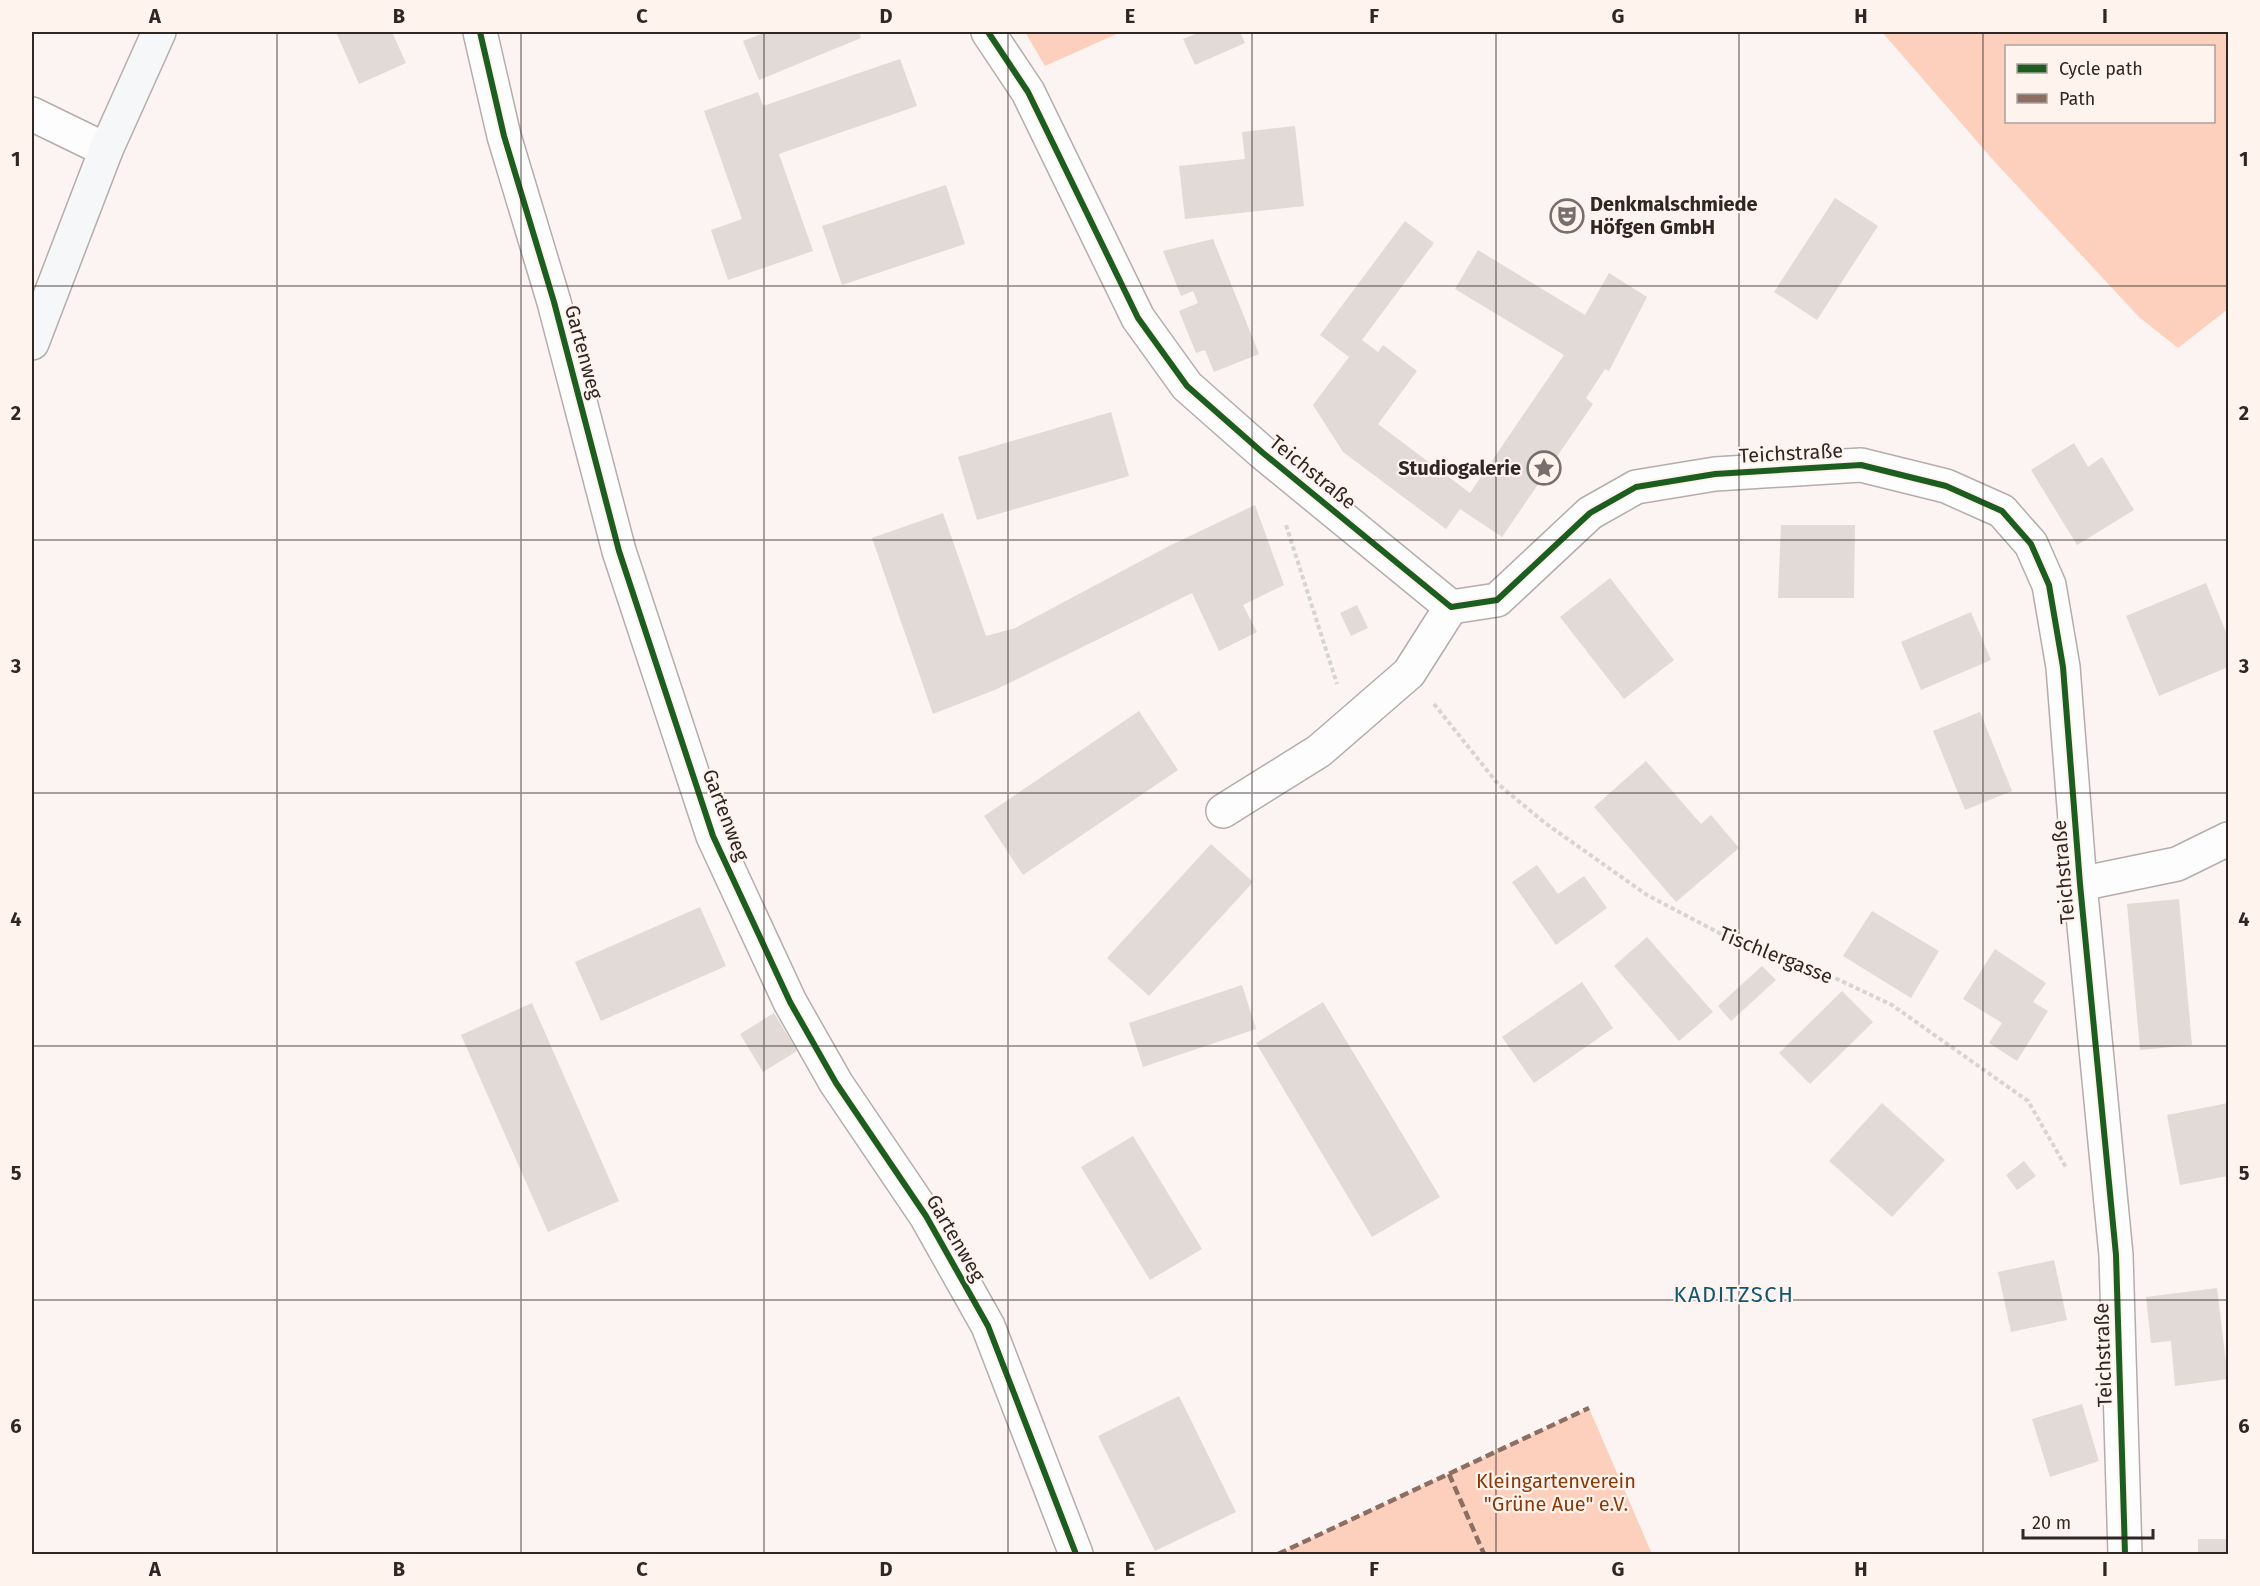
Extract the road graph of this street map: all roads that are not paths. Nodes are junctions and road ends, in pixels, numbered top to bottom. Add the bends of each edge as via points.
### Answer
1 (159, 32) edge
2 (480, 32) edge
3 (988, 32) edge
4 (32, 114) edge
5 (106, 150) junction
6 (32, 343) edge
7 (1451, 607) junction
8 (1223, 811) dead end
9 (2229, 839) edge
10 (2080, 884) junction
11 (1076, 1554) edge
12 (2125, 1554) edge

1 - 5 street
2 - 11 street, Gartenweg via 504,136 554,302 619,551 713,836 790,1002 836,1083 926,1216 988,1326
3 - 7 street, Teichstraße via 1028,92 1138,318 1187,386
4 - 5 street
5 - 6 street
7 - 8 street via 1409,674 1319,751
7 - 10 street, Teichstraße via 1497,600 1590,513 1636,487 1715,474 1861,465 1946,486 2002,511 2031,544 2049,585 2063,668
9 - 10 street via 2177,864
10 - 12 street, Teichstraße via 2116,1255

